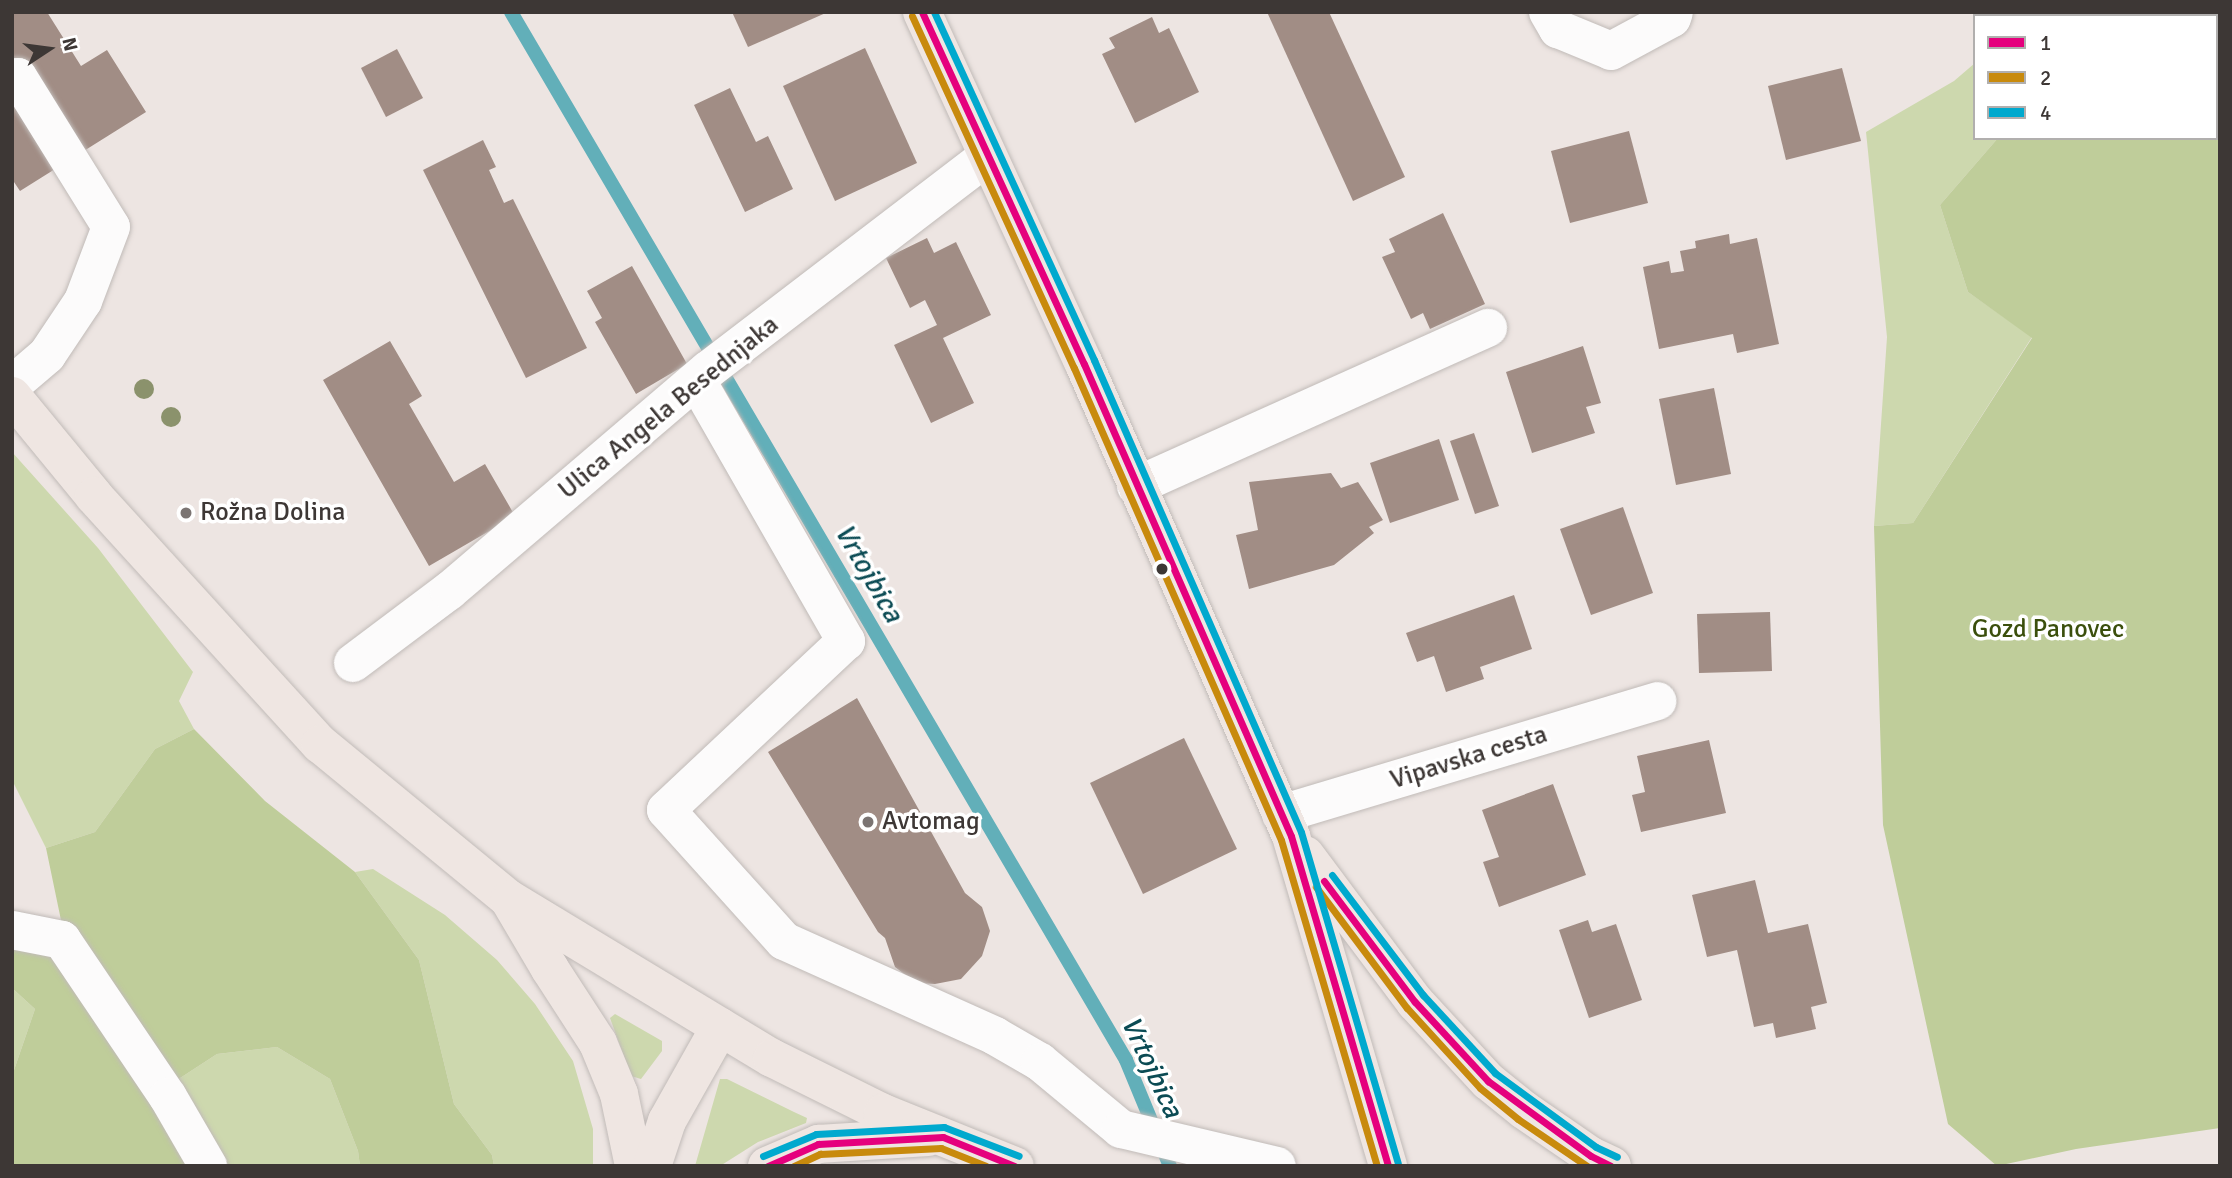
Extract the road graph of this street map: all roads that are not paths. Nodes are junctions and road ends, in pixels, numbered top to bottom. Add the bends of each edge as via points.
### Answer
1 (922, 12) edge
2 (1548, 12) edge
3 (1674, 12) edge
4 (12, 78) edge
5 (988, 156) junction
6 (1488, 328) dead end
7 (702, 376) junction
8 (12, 385) edge
9 (12, 396) edge
10 (1136, 486) junction
11 (353, 663) dead end
12 (1657, 701) dead end
13 (1286, 825) junction
14 (509, 899) junction
15 (12, 930) edge
16 (720, 1027) junction
17 (943, 1137) junction
18 (208, 1166) edge
19 (634, 1166) edge
20 (652, 1166) edge
21 (767, 1166) edge
22 (1015, 1166) edge
23 (1277, 1166) edge
24 (1388, 1166) edge
25 (1612, 1166) edge

1 - 5 main road
2 - 3 street via 1558,30 1611,51 1672,18
4 - 8 street via 18,77 111,228 83,301 47,355
5 - 7 street, Ulica Angela Besednjaka
5 - 10 main road
6 - 10 street
7 - 11 street, Ulica Angela Besednjaka via 449,591
7 - 23 street via 846,641 666,810 785,941 995,1036 1040,1062 1121,1129
9 - 14 main road via 94,496 320,744
10 - 13 main road
12 - 13 street, Vipavska cesta
13 - 24 main road
13 - 25 main road via 1415,1002 1488,1081 1591,1156
14 - 16 main road
14 - 19 main road via 598,1044 619,1094
15 - 18 street via 62,940 168,1097
16 - 17 main road via 883,1113
16 - 20 main road via 667,1121
17 - 21 main road via 818,1144
17 - 22 main road

